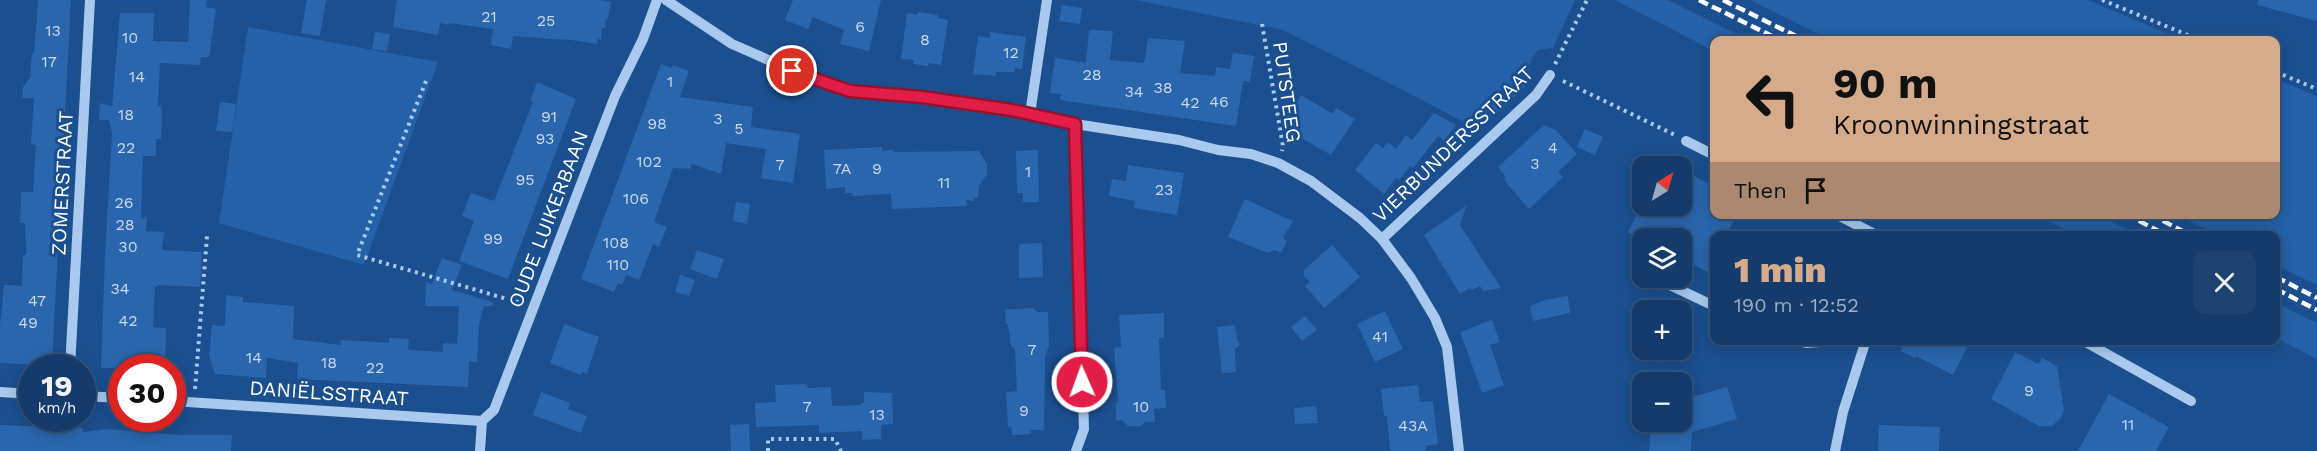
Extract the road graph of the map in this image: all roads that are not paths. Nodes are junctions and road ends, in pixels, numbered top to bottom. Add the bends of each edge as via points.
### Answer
1 (90, 0) edge
2 (657, 0) edge
3 (666, 0) edge
4 (1047, 0) edge
5 (1550, 75) road end
6 (1030, 114) junction
7 (1075, 124) junction
8 (1686, 141) road end
9 (1710, 153) edge
10 (1846, 219) edge
11 (1868, 231) edge
12 (1382, 239) junction
13 (1676, 288) edge
14 (1710, 304) edge
15 (1864, 345) edge
16 (2091, 345) edge
17 (71, 354) edge
18 (0, 392) edge
19 (18, 393) edge
20 (2191, 401) dead end
21 (186, 402) edge
22 (482, 421) junction
23 (480, 451) edge
24 (1076, 451) edge
25 (1459, 451) edge
26 (1835, 451) edge

1 - 17 street, ZOMERSTRAAT
2 - 22 street, OUDE LUIKERBAAN via 615,96 494,410
3 - 6 street via 732,44 818,81 850,91 922,97
4 - 6 street
5 - 12 street, VIERBUNDERSSTRAAT via 1536,94
6 - 7 street
7 - 12 street via 1251,154 1278,164 1337,199
7 - 24 street via 1084,429
8 - 9 street
10 - 11 street
12 - 25 street via 1436,318 1447,347
13 - 14 street
15 - 26 street
16 - 20 street
18 - 19 street
21 - 22 street, DANIËLSSTRAAT
22 - 23 street

